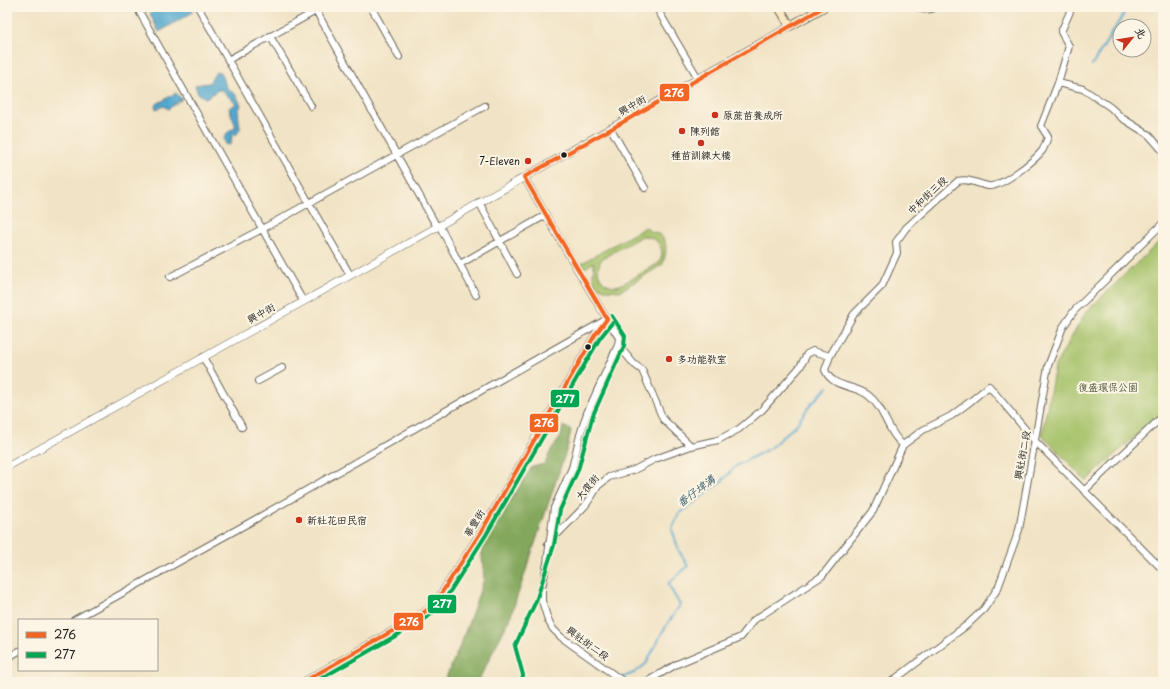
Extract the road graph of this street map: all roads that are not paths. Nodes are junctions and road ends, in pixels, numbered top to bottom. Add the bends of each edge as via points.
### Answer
1 (198, 7) edge
2 (324, 7) edge
3 (371, 7) edge
4 (656, 7) edge
5 (780, 7) edge
6 (824, 7) edge
7 (918, 7) edge
8 (936, 7) edge
9 (1072, 7) edge
10 (315, 9) edge
11 (140, 13) dead end
12 (790, 26) junction
13 (270, 36) junction
14 (399, 57) dead end
15 (228, 60) junction
16 (698, 78) junction
17 (1058, 84) junction
18 (311, 106) dead end
19 (485, 106) dead end
20 (611, 129) junction
21 (1163, 151) edge
22 (397, 155) junction
23 (524, 176) junction
24 (645, 188) dead end
25 (479, 202) junction
26 (309, 203) junction
27 (546, 215) junction
28 (1163, 223) edge
29 (438, 226) junction
30 (262, 229) junction
31 (500, 241) junction
32 (460, 264) junction
33 (517, 274) dead end
34 (350, 275) junction
35 (170, 277) dead end
36 (476, 295) dead end
37 (303, 301) junction
38 (607, 319) junction
39 (618, 346) junction
40 (830, 356) junction
41 (203, 357) junction
42 (282, 368) dead end
43 (258, 381) dead end
44 (1163, 416) edge
45 (242, 427) dead end
46 (1035, 441) junction
47 (903, 445) junction
48 (691, 446) junction
49 (7, 467) edge
50 (1084, 490) junction
51 (548, 544) junction
52 (1163, 570) edge
53 (76, 619) edge
54 (18, 652) edge
55 (7, 658) edge
56 (303, 682) edge
57 (624, 682) edge
58 (646, 682) edge
59 (891, 682) edge

1 - 15 street
2 - 10 street
3 - 14 street
4 - 16 street
5 - 12 main road
6 - 12 main road
7 - 8 street
9 - 17 street, 中和街三段 via 1061,32 1069,46
10 - 13 street
10 - 22 street
11 - 30 street
12 - 16 street, 興中街
13 - 15 street
13 - 18 street
15 - 26 street
16 - 20 street, 興中街
17 - 21 street via 1083,89 1149,135
17 - 40 street, 中和街三段 via 1041,126 1048,137 1044,150 1021,170 998,184 989,186 965,179 958,181 906,228 896,242 897,253 882,286 854,314
19 - 22 street
20 - 23 street, 興中街
20 - 24 street
22 - 26 street
22 - 29 street
23 - 25 street, 興中街
23 - 27 street
25 - 29 street, 興中街
25 - 31 street
26 - 30 street
26 - 34 street
27 - 31 street
27 - 38 street
28 - 46 street, 興社街二段 via 1074,311 1063,327 1048,366
29 - 32 street
29 - 34 street, 興中街
30 - 35 street
30 - 37 street
31 - 32 street
31 - 33 street
32 - 36 street
34 - 37 street, 興中街
37 - 41 street, 興中街
38 - 39 street via 619,338
38 - 53 street
38 - 56 street, 華豐街 via 481,532 435,603 422,614
39 - 48 street via 642,370 663,419
39 - 51 street, 大復街 via 587,413 572,468 554,508
40 - 47 street via 824,370 827,376 868,395 878,406 897,440
40 - 48 street, 大復街 via 813,351 808,354 781,390 739,429 718,440
41 - 45 street
41 - 49 street, 興中街
42 - 43 street
44 - 50 street
46 - 47 street via 989,386 971,402
46 - 50 street
46 - 59 street, 興社街二段 via 1019,530 998,588 984,609 967,625
47 - 58 street via 873,511 822,576 754,620 742,637 677,664
48 - 51 street, 大復街 via 634,470 609,477 598,486 585,506
50 - 52 street
51 - 57 street, 興社街二段 via 542,601 548,620 561,637
54 - 55 street

